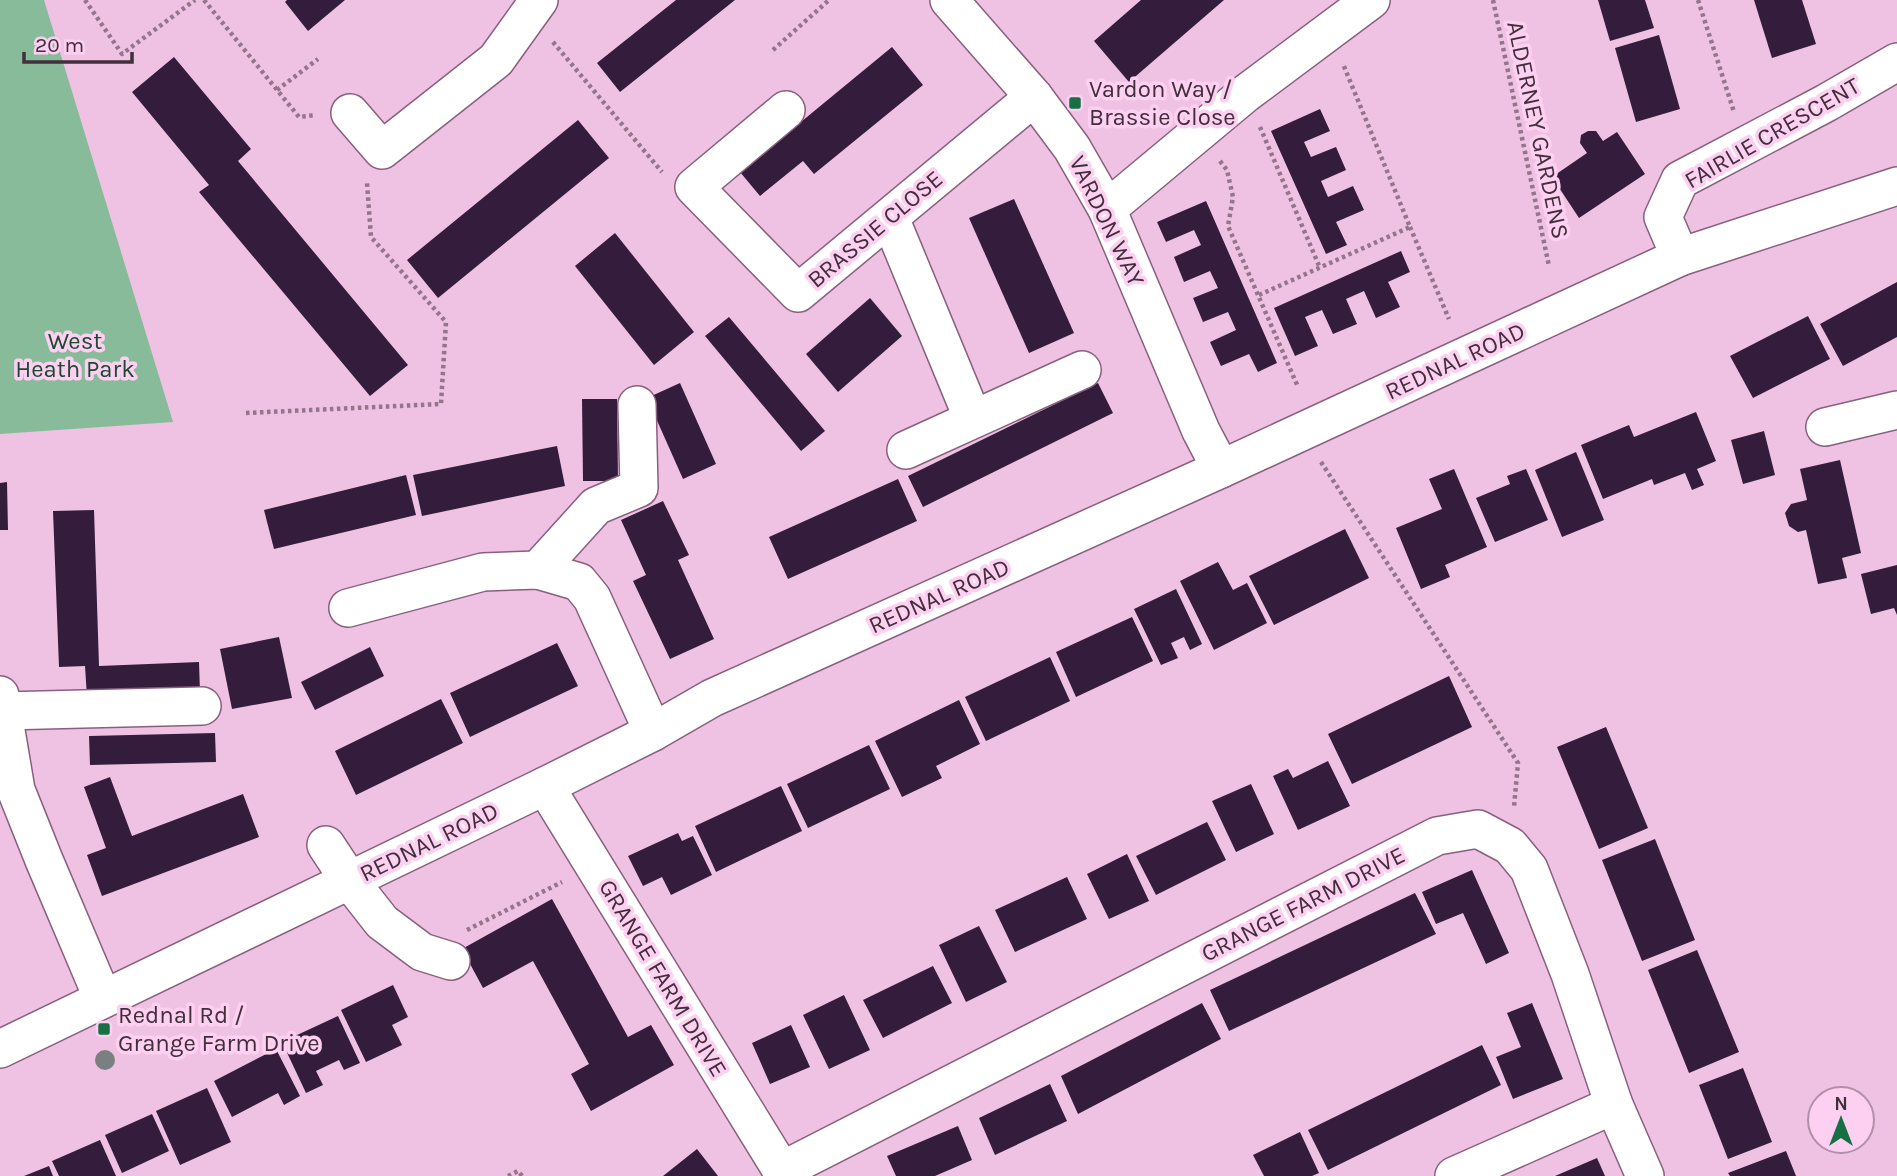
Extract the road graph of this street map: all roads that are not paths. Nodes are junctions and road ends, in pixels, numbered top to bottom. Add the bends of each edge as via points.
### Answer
1 (949, 0) edge
2 (1371, 0) edge
3 (534, 7) edge
4 (1897, 62) edge
5 (1034, 97) junction
6 (786, 110) dead end
7 (350, 113) road end
8 (1897, 186) edge
9 (1107, 209) junction
10 (890, 218) junction
11 (1680, 257) junction
12 (1082, 370) dead end
13 (637, 405) dead end
14 (1897, 410) edge
15 (973, 419) junction
16 (1825, 426) dead end
17 (906, 450) dead end
18 (1221, 469) junction
19 (538, 570) junction
20 (348, 608) dead end
21 (1, 703) edge
22 (202, 706) dead end
23 (653, 732) junction
24 (545, 786) junction
25 (326, 845) dead end
26 (349, 880) junction
27 (451, 961) dead end
28 (103, 999) junction
29 (0, 1049) edge
30 (1614, 1105) junction
31 (783, 1173) edge
32 (1454, 1176) edge
33 (1645, 1176) edge

1 - 5 street, VARDON WAY
2 - 9 street via 1245,94
3 - 7 street via 496,60 382,150
4 - 11 street, FAIRLIE CRESCENT via 1680,180 1663,216
5 - 9 street, VARDON WAY via 1072,148
5 - 10 street, BRASSIE CLOSE
6 - 10 street, BRASSIE CLOSE via 694,187 798,293
8 - 11 street, REDNAL ROAD
9 - 18 street, VARDON WAY
10 - 15 street
11 - 18 street, REDNAL ROAD
12 - 15 street
13 - 19 street via 639,488 596,506
14 - 16 street
15 - 17 street
18 - 23 street, REDNAL ROAD via 712,698
19 - 20 street via 482,572
19 - 23 street via 579,582 592,598
21 - 22 street
21 - 28 street via 16,790
23 - 24 street, REDNAL ROAD
24 - 26 street, REDNAL ROAD
24 - 31 street, GRANGE FARM DRIVE
25 - 26 street
26 - 27 street via 382,922 422,952
26 - 28 street, REDNAL ROAD
28 - 29 street, REDNAL ROAD
30 - 31 street, GRANGE FARM DRIVE via 1529,869 1510,846 1478,829 1437,836
30 - 32 street
30 - 33 street, GRANGE FARM DRIVE

